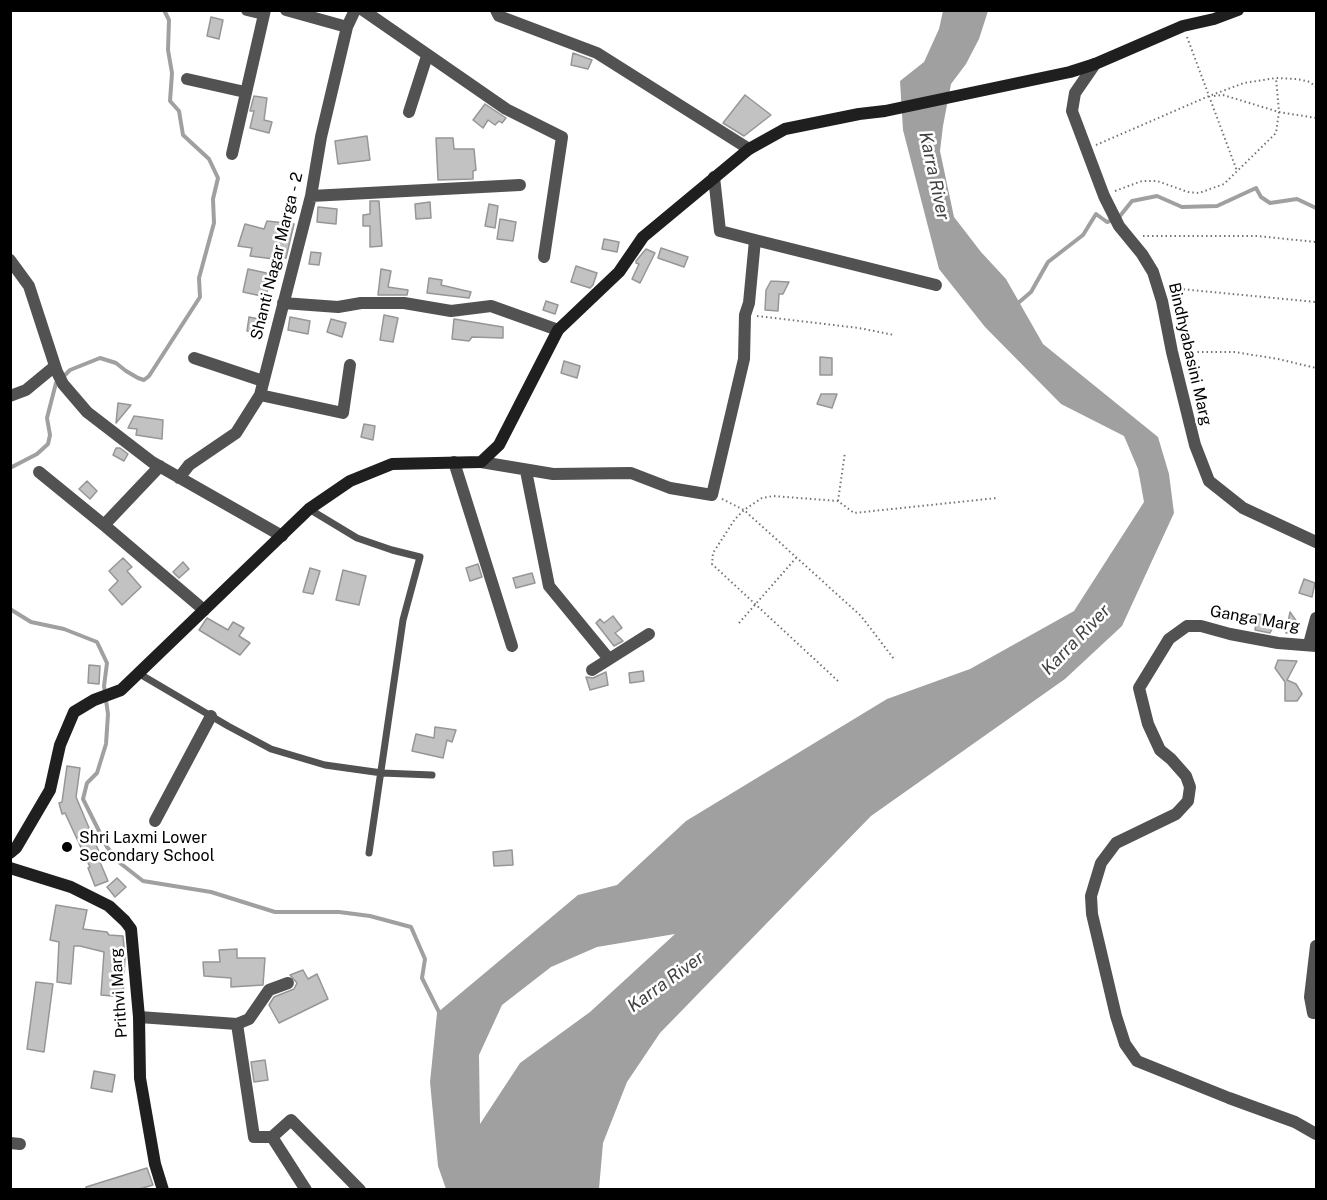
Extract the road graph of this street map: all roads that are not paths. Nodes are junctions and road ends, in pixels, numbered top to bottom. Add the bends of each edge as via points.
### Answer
1 (247, 10) edge
2 (286, 10) edge
3 (355, 10) edge
4 (363, 10) edge
5 (496, 10) edge
6 (1238, 10) edge
7 (264, 12) edge
8 (347, 27) junction
9 (427, 56) junction
10 (1095, 64) junction
11 (187, 78) dead end
12 (245, 92) junction
13 (409, 112) dead end
14 (749, 150) junction
15 (232, 154) dead end
16 (714, 177) junction
17 (520, 184) dead end
18 (311, 196) junction
19 (754, 240) junction
20 (544, 257) dead end
21 (10, 260) edge
22 (936, 285) dead end
23 (283, 303) junction
24 (558, 330) junction
25 (194, 358) dead end
26 (350, 365) dead end
27 (55, 366) junction
28 (263, 381) junction
29 (260, 394) junction
30 (10, 396) edge
31 (454, 462) junction
32 (481, 462) junction
33 (160, 466) junction
34 (526, 471) junction
35 (39, 472) dead end
36 (179, 478) junction
37 (309, 510) junction
38 (104, 525) junction
39 (282, 536) junction
40 (1317, 542) edge
41 (204, 610) junction
42 (1317, 618) edge
43 (649, 634) dead end
44 (1313, 645) edge
45 (512, 646) dead end
46 (609, 659) junction
47 (592, 670) dead end
48 (138, 673) junction
49 (211, 716) junction
50 (382, 773) junction
51 (432, 775) dead end
52 (155, 821) dead end
53 (10, 853) edge
54 (369, 853) dead end
55 (10, 868) edge
56 (1317, 946) edge
57 (1316, 953) edge
58 (288, 983) dead end
59 (1317, 1013) edge
60 (139, 1017) junction
61 (237, 1024) junction
62 (1317, 1134) edge
63 (272, 1137) junction
64 (163, 1190) edge
65 (306, 1190) edge
66 (360, 1190) edge

1 - 7 street
2 - 8 street
3 - 8 street, Shanti Nagar Marga - 2
4 - 9 street
5 - 14 street via 499,16 597,53
6 - 10 main road via 1183,26
7 - 12 street
8 - 18 street, Shanti Nagar Marga - 2
9 - 13 street
9 - 20 street via 507,109 562,137
10 - 14 main road via 785,129
10 - 40 street, Bindhyabasini Marg via 1075,93 1072,111 1119,226 1153,272 1195,445 1209,481 1243,508
11 - 12 street
12 - 15 street
14 - 16 main road
16 - 19 street via 720,231
16 - 24 main road via 643,237 618,272
17 - 18 street
18 - 23 street, Shanti Nagar Marga - 2
19 - 22 street
19 - 34 street via 744,359 712,495 670,488 631,473
21 - 27 street via 29,286
23 - 24 street via 338,307 404,303 451,311 491,306
23 - 28 street, Shanti Nagar Marga - 2
24 - 32 main road via 499,445
25 - 28 street
26 - 29 street via 343,413
27 - 30 street via 26,390
27 - 33 street via 63,384 87,412
28 - 29 street, Shanti Nagar Marga - 2
29 - 36 street, Shanti Nagar Marga - 2 via 236,433 189,465
31 - 32 main road
31 - 37 main road via 392,464 350,481
31 - 45 street
32 - 34 street
33 - 36 street
33 - 38 street
34 - 46 street via 549,586
35 - 38 street
36 - 39 street
37 - 39 main road
37 - 50 lane via 357,538 420,556 403,620
38 - 41 street
39 - 41 main road
41 - 48 main road
42 - 44 street
43 - 46 street
44 - 62 street, Ganga Marg via 1278,643 1201,626 1187,626 1169,639 1139,688 1148,724 1160,750 1186,776 1190,787 1188,801 1176,814 1116,843 1101,864 1091,896 1116,1016 1125,1044 1137,1061
46 - 47 street
48 - 49 lane
48 - 53 main road via 121,690 74,712 60,745 50,790
49 - 50 lane via 271,748 325,765
49 - 52 street
50 - 51 lane
50 - 54 lane
55 - 60 main road, Prithvi Marg via 71,888 109,906 126,921 131,929
56 - 57 street
57 - 59 street via 1310,997 1313,1013
58 - 61 street via 269,990 249,1018
60 - 61 street
60 - 64 main road, Prithvi Marg via 140,1078
61 - 63 street via 254,1137
63 - 65 street
63 - 66 street via 291,1119

